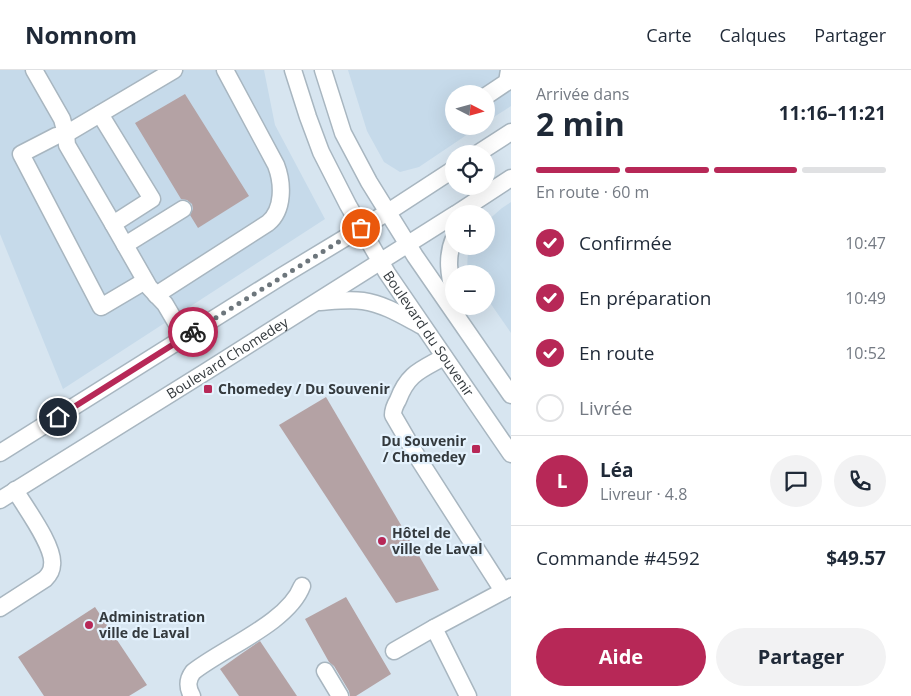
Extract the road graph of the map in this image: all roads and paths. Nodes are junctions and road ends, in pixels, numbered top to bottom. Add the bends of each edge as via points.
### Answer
1 (34, 70) edge
2 (174, 70) edge
3 (225, 70) edge
4 (293, 70) edge
5 (323, 70) edge
6 (509, 80) edge
7 (495, 90) edge
8 (100, 114) junction
9 (511, 132) edge
10 (66, 134) junction
11 (491, 145) edge
12 (445, 175) edge
13 (510, 182) edge
14 (474, 205) edge
15 (183, 210) dead end
16 (388, 212) junction
17 (445, 221) edge
18 (113, 224) junction
19 (361, 228) junction
20 (408, 244) junction
21 (125, 245) junction
22 (381, 262) junction
23 (145, 281) junction
24 (156, 295) junction
25 (445, 296) edge
26 (318, 302) junction
27 (459, 315) edge
28 (424, 327) junction
29 (184, 338) junction
30 (444, 357) junction
31 (511, 395) edge
32 (0, 453) edge
33 (511, 454) edge
34 (15, 490) junction
35 (0, 500) edge
36 (302, 586) dead end
37 (507, 589) edge
38 (0, 608) edge
39 (434, 628) junction
40 (394, 651) dead end
41 (325, 671) dead end
42 (192, 696) edge
43 (340, 696) edge
44 (468, 696) edge

1 - 10 street via 62,119
2 - 8 street
3 - 24 street via 278,170 281,184 278,208 268,223
4 - 19 street, Boulevard du Souvenir via 321,152
5 - 16 street via 344,133
6 - 7 street
8 - 10 street
8 - 18 street via 152,199
9 - 11 street
10 - 18 street via 67,146
10 - 23 street via 21,154 100,307
12 - 16 street
13 - 14 street, Boulevard Chomedey
15 - 21 street
16 - 19 street
16 - 20 street
17 - 20 street, Boulevard Chomedey
18 - 21 street
19 - 22 street, Boulevard du Souvenir
19 - 29 street
20 - 22 street, Boulevard Chomedey
20 - 25 street
21 - 23 street
22 - 26 street, Boulevard Chomedey
22 - 28 street, Boulevard du Souvenir
23 - 24 street
24 - 29 street
26 - 28 street via 369,302
26 - 34 street, Boulevard Chomedey
27 - 31 street
28 - 30 street, Boulevard du Souvenir
29 - 32 street
30 - 33 street, Boulevard du Souvenir
30 - 37 street via 412,375 402,388 393,415 418,458
34 - 35 street, Boulevard Chomedey
34 - 38 street via 48,543 52,567 45,579
36 - 42 street via 293,602 267,625 193,672 188,684
37 - 39 street
39 - 40 street
39 - 44 street
41 - 43 street

